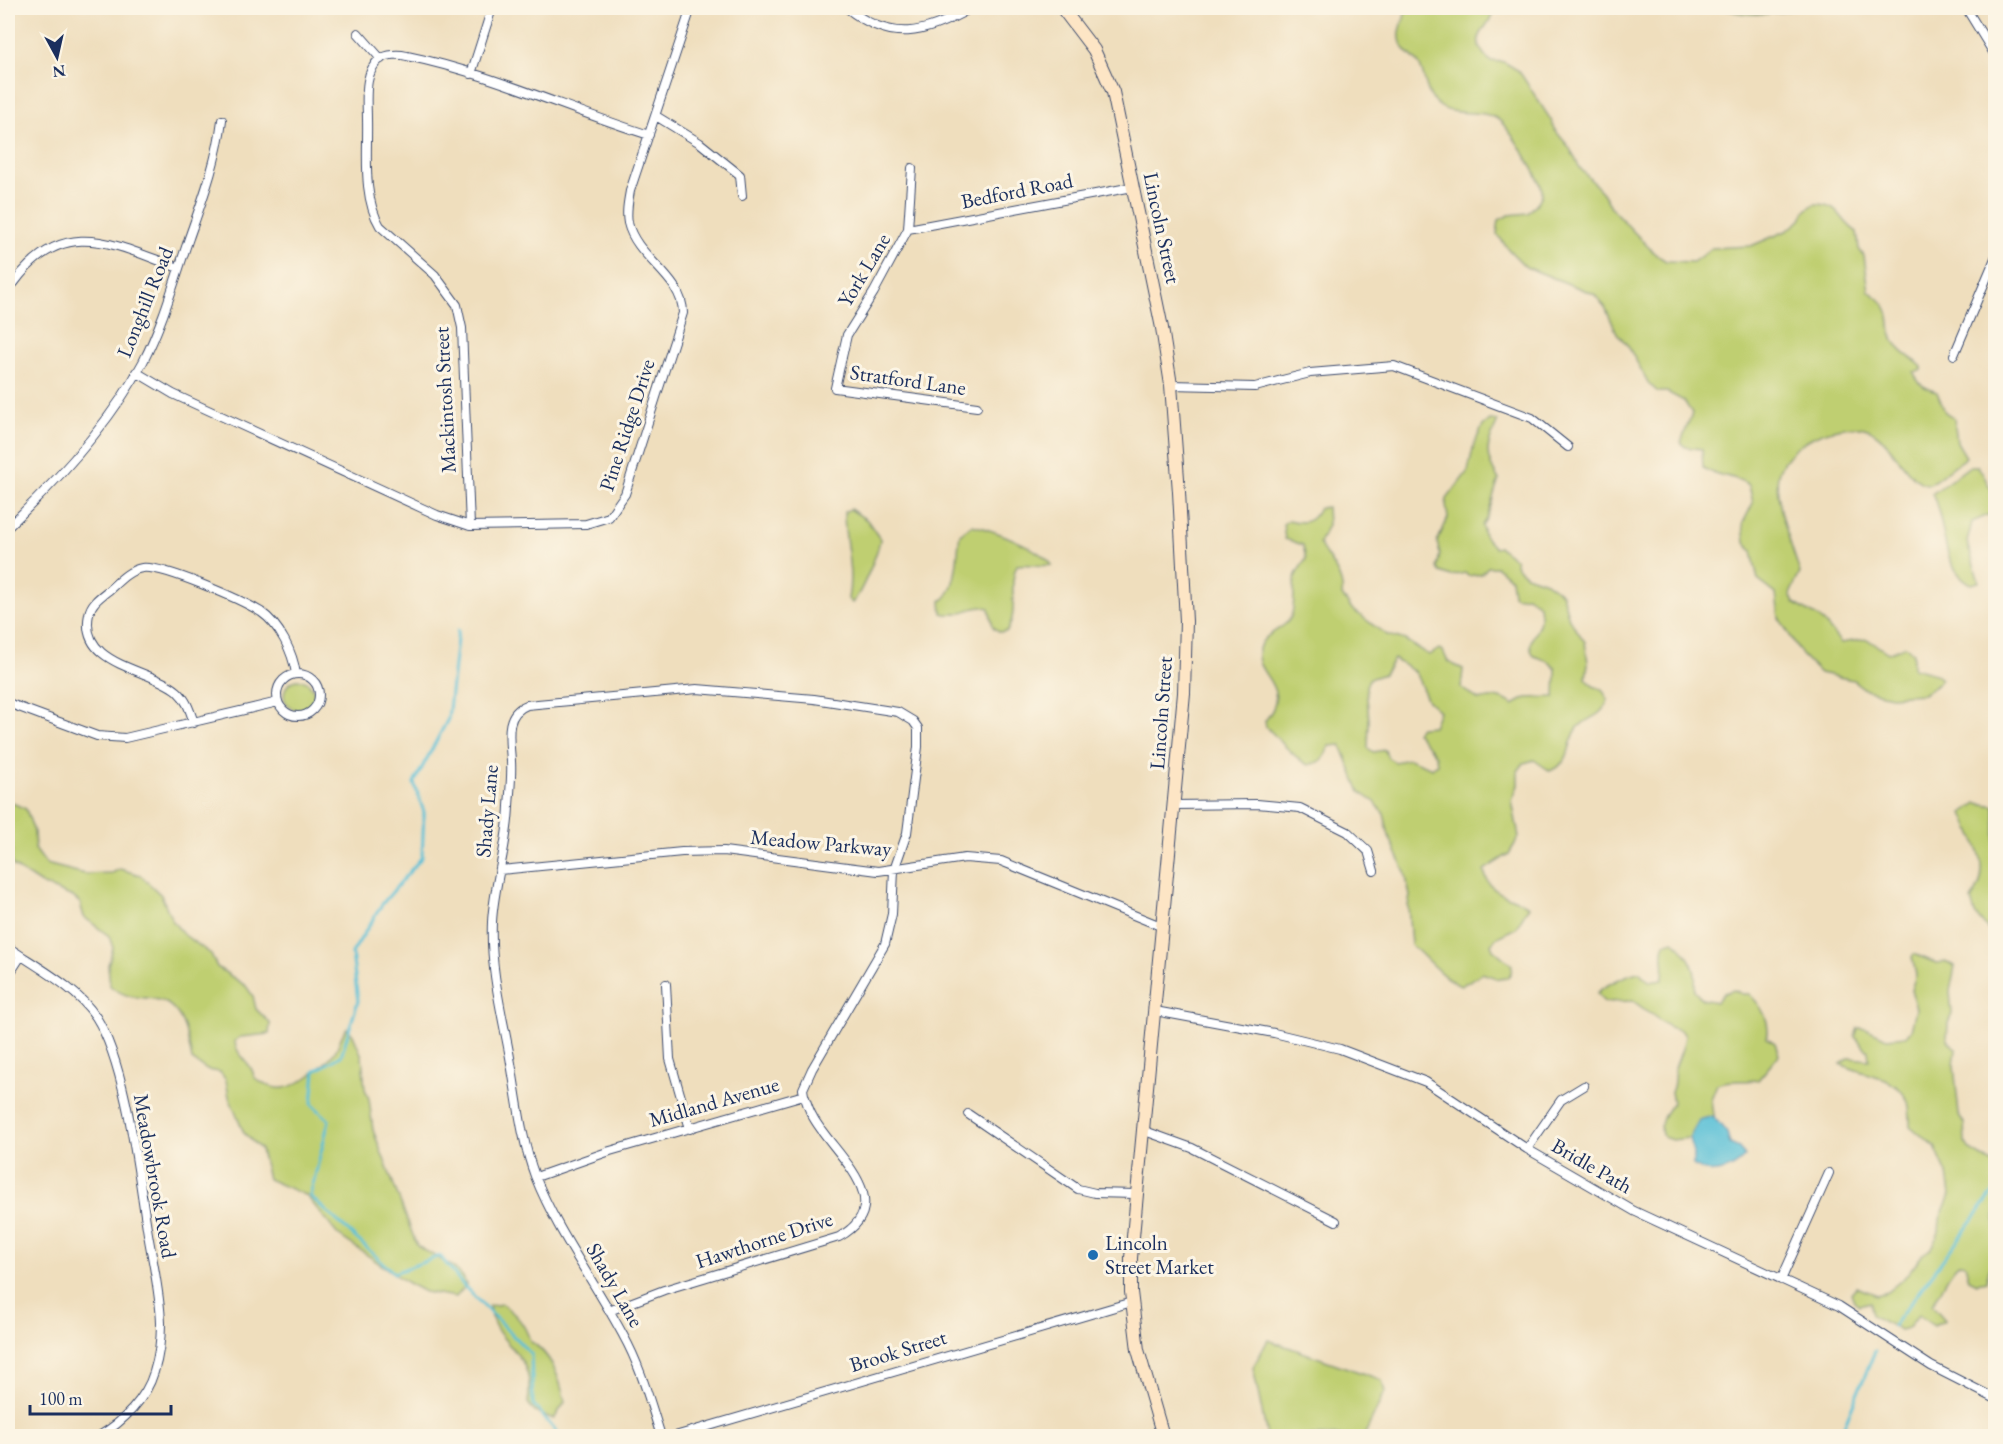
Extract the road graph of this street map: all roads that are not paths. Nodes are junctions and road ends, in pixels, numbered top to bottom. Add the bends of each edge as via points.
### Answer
1 (492, 8) edge
2 (691, 8) edge
3 (847, 8) edge
4 (971, 8) edge
5 (1062, 8) edge
6 (1969, 9) edge
7 (358, 33) dead end
8 (1995, 57) edge
9 (381, 59) junction
10 (471, 75) junction
11 (656, 116) junction
12 (222, 120) dead end
13 (649, 135) junction
14 (912, 168) dead end
15 (1133, 187) junction
16 (742, 196) dead end
17 (908, 229) junction
18 (1995, 256) edge
19 (179, 268) junction
20 (14, 283) dead end
21 (1954, 355) dead end
22 (136, 372) junction
23 (1171, 385) junction
24 (835, 388) joint
25 (977, 407) dead end
26 (1568, 447) dead end
27 (470, 526) junction
28 (8, 527) edge
29 (296, 674) junction
30 (278, 702) junction
31 (8, 703) edge
32 (194, 723) junction
33 (1174, 805) junction
34 (500, 870) junction
35 (894, 870) junction
36 (1374, 871) dead end
37 (1163, 927) junction
38 (8, 947) edge
39 (21, 956) junction
40 (8, 976) edge
41 (666, 984) dead end
42 (1155, 1011) junction
43 (1584, 1086) dead end
44 (804, 1095) junction
45 (968, 1114) dead end
46 (690, 1129) junction
47 (1142, 1130) junction
48 (1527, 1149) junction
49 (1829, 1173) dead end
50 (536, 1177) junction
51 (1135, 1194) junction
52 (1336, 1221) dead end
53 (1781, 1280) junction
54 (1132, 1302) junction
55 (609, 1311) junction
56 (1995, 1399) edge
57 (99, 1437) edge
58 (661, 1437) edge
59 (675, 1437) edge
60 (1163, 1437) edge

1 - 10 street
2 - 11 street, Pine Ridge Drive
3 - 4 street via 883,29 900,33 914,33
5 - 15 main road, Lincoln Street via 1105,71 1120,117
6 - 8 street
7 - 9 street
9 - 10 street via 405,55
9 - 27 street, Mackintosh Street via 368,81 371,207 380,226 435,275 457,305 462,328
10 - 13 street
11 - 13 street, Pine Ridge Drive
11 - 16 street via 729,164 740,176
12 - 19 street, Longhill Road via 216,164
13 - 27 street, Pine Ridge Drive via 630,191 628,224 675,289 683,303 683,313 625,494 609,517 586,524
14 - 17 street, York Lane
15 - 17 street, Bedford Road
15 - 23 main road, Lincoln Street
17 - 24 street, York Lane via 847,335
18 - 21 street
19 - 20 street via 111,245 76,240 48,250
19 - 22 street, Longhill Road via 156,332
22 - 27 street, Pine Ridge Drive via 173,394 437,515
22 - 28 street, Longhill Road via 98,428
23 - 26 street via 1255,387 1310,373 1394,366 1532,418
23 - 33 main road, Lincoln Street via 1186,621
24 - 25 street, Stratford Lane
29 - 30 street via 279,686
29 - 30 street via 315,682 319,691 313,710 293,716
29 - 32 street via 288,645 262,613 169,570 141,568 129,573 94,603 89,612 90,639 113,661 175,690 184,699
30 - 32 street
31 - 32 street via 111,738 142,736
33 - 36 street via 1300,808 1348,832 1368,851
33 - 37 main road, Lincoln Street
34 - 35 street, Meadow Parkway via 724,851
34 - 35 street, Shady Lane via 508,825 509,728 520,708 698,689 898,712 913,721 918,728 907,833
34 - 50 street, Shady Lane via 492,923 493,953 520,1121
35 - 37 street, Meadow Parkway via 965,858 1001,861
35 - 44 street, Midland Avenue via 892,914 885,944 812,1069
37 - 42 main road, Lincoln Street
38 - 39 street, Meadowbrook Road
39 - 40 street
39 - 57 street, Meadowbrook Road via 69,990 100,1025 115,1066 140,1179 158,1299 159,1347 154,1373 144,1393 127,1415
41 - 46 street via 670,1059
42 - 47 main road, Lincoln Street
42 - 48 street, Bridle Path via 1340,1048 1426,1082
43 - 48 street via 1561,1101
44 - 46 street, Midland Avenue
44 - 55 street, Hawthorne Drive via 813,1118 862,1185 864,1201 859,1219 850,1231
45 - 51 street via 1078,1190
46 - 50 street, Midland Avenue
47 - 51 main road, Lincoln Street
47 - 52 street via 1192,1148
48 - 53 street, Bridle Path via 1634,1211
49 - 53 street
50 - 55 street, Shady Lane
51 - 54 main road, Lincoln Street
53 - 56 street, Bridle Path via 1839,1306 1931,1366
54 - 59 street, Brook Street
54 - 60 main road, Lincoln Street via 1138,1350
55 - 58 street, Shady Lane via 642,1375

